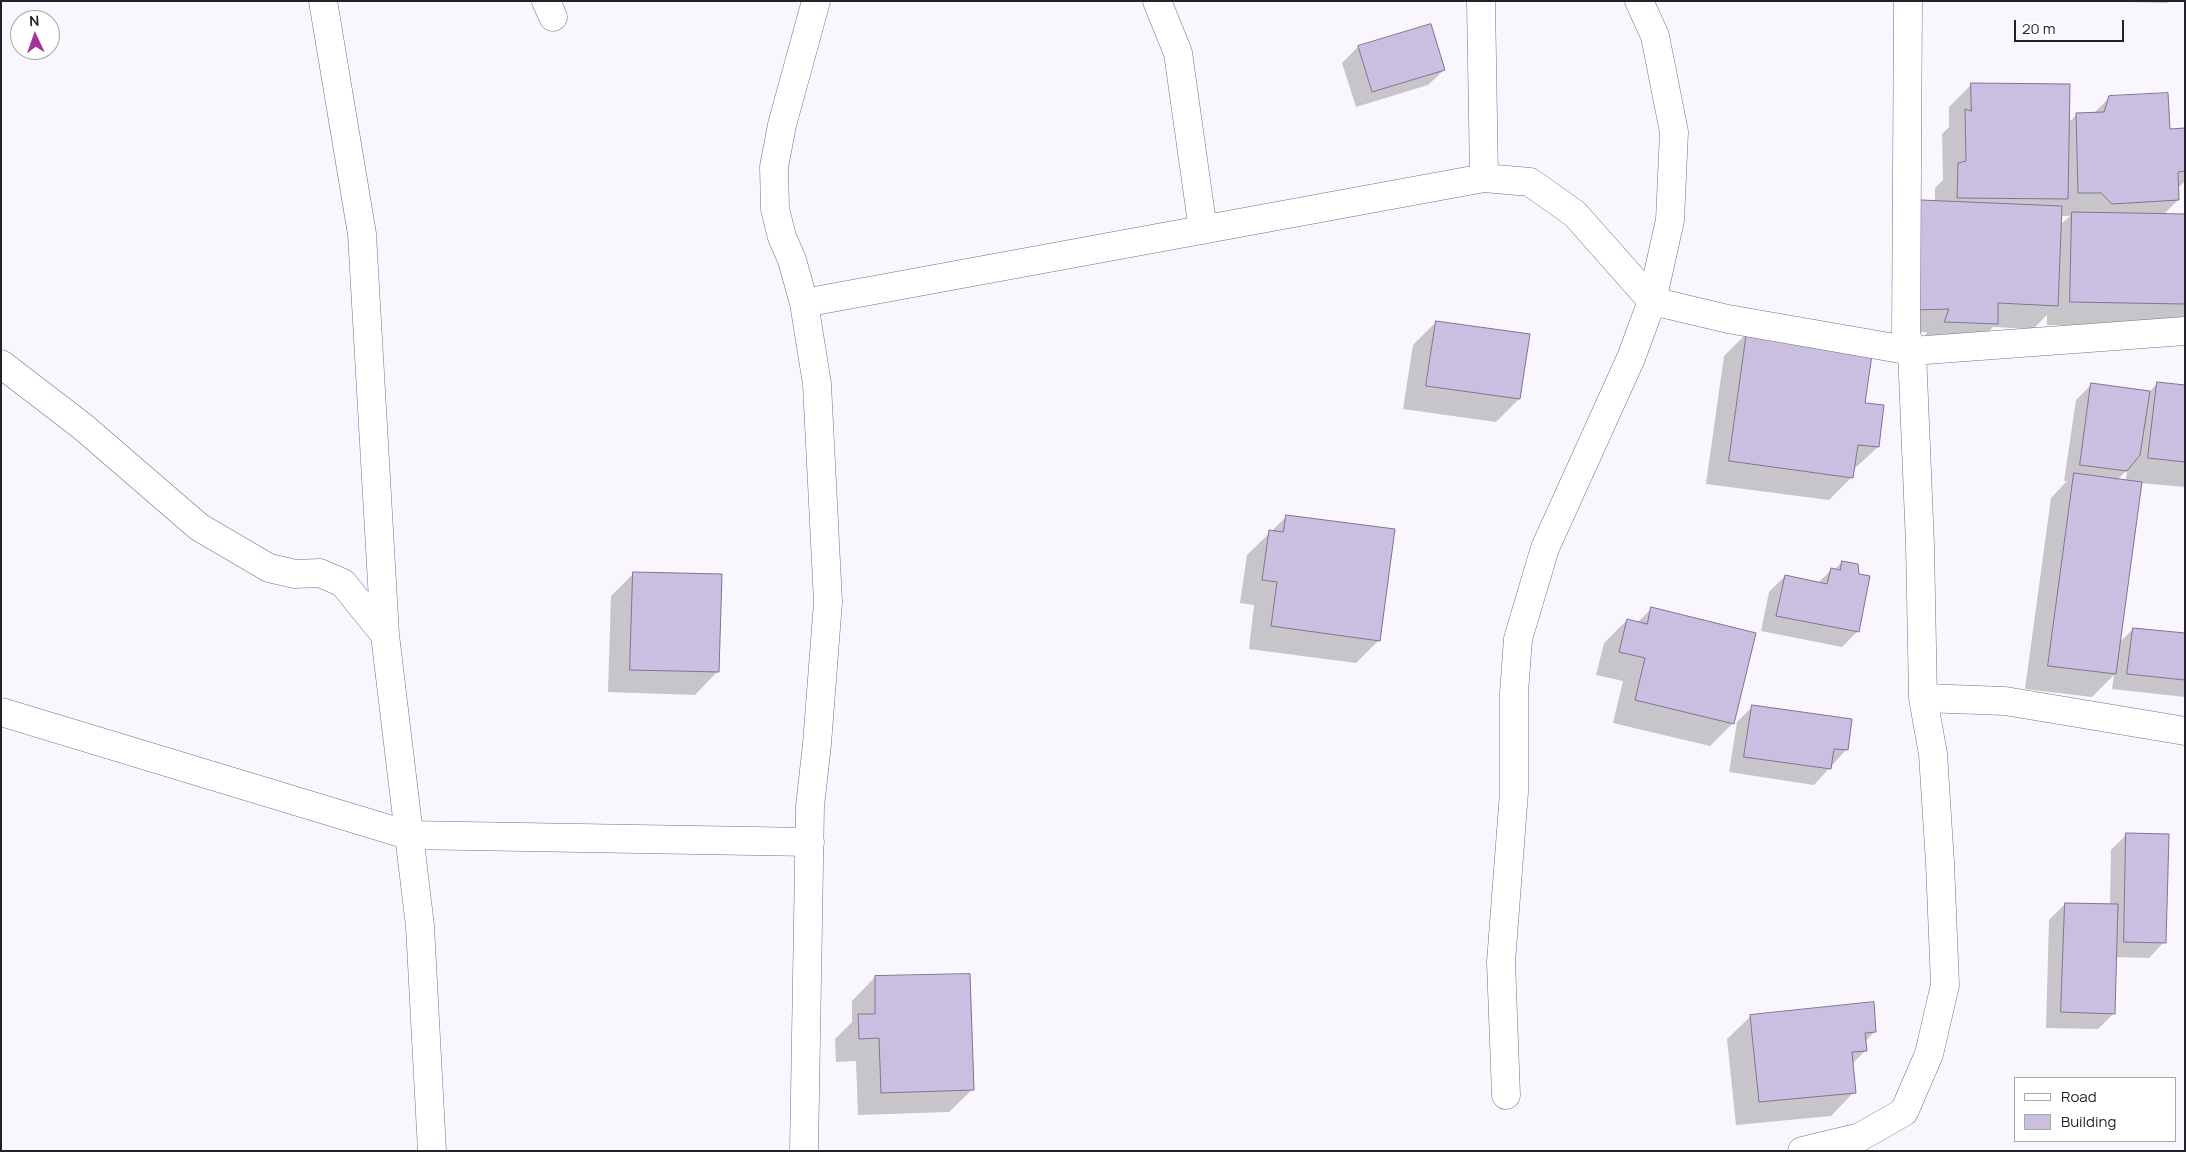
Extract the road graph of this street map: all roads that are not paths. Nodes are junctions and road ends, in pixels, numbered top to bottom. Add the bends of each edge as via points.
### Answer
1 (323, 1) edge
2 (816, 1) edge
3 (1157, 1) edge
4 (1481, 1) edge
5 (1639, 1) edge
6 (1908, 1) edge
7 (1484, 178) junction
8 (1204, 230) junction
9 (1652, 301) junction
10 (804, 303) junction
11 (2185, 331) edge
12 (1912, 351) junction
13 (1, 364) edge
14 (385, 635) junction
15 (1923, 698) junction
16 (1, 712) edge
17 (2185, 731) edge
18 (408, 836) junction
19 (810, 842) junction
20 (1506, 1095) dead end
21 (432, 1151) edge
22 (804, 1151) edge
23 (1802, 1151) edge

1 - 14 street via 362,234
2 - 10 street via 782,125 774,167 775,209
3 - 8 street via 1178,53
4 - 7 street
5 - 9 street via 1655,36 1674,132 1670,220
6 - 12 street via 1906,335
7 - 8 street
7 - 9 street via 1530,182 1575,214
8 - 10 street
9 - 12 street via 1728,319
9 - 20 street via 1631,358 1545,548 1518,639 1514,693 1514,792 1501,962
10 - 19 street via 817,384 828,602 810,806
11 - 12 street
12 - 15 street
13 - 14 street via 82,426 199,527 269,568 295,574 320,574 343,583
14 - 18 street
15 - 17 street via 2005,701
15 - 23 street via 1933,754 1945,985 1929,1054 1904,1112 1860,1137
16 - 18 street
18 - 19 street
18 - 21 street via 420,926
19 - 22 street

